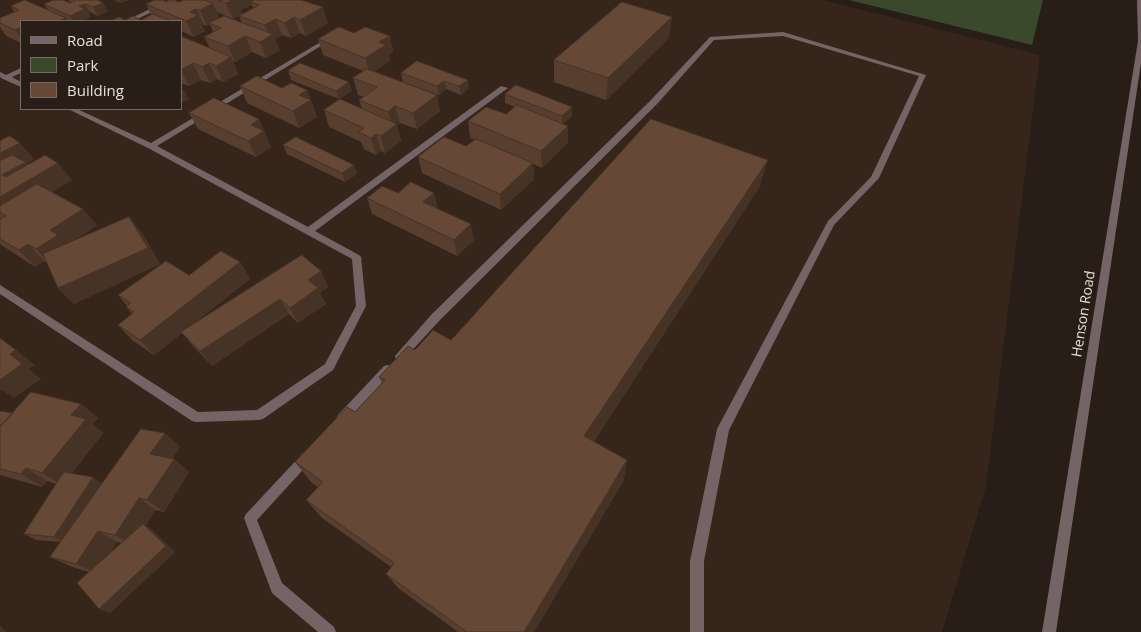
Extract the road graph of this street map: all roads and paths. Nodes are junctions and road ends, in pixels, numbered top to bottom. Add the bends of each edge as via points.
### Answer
1 (174, 0) edge
2 (1140, 0) edge
3 (130, 20) edge
4 (326, 41) edge
5 (20, 70) edge
6 (3, 76) edge
7 (20, 84) edge
8 (504, 88) dead end
9 (74, 110) edge
10 (152, 146) junction
11 (308, 232) junction
12 (0, 289) edge
13 (336, 425) edge
14 (316, 446) edge
15 (329, 632) edge
16 (697, 632) edge
17 (1049, 632) edge

1 - 3 street
2 - 17 street, Henson Road via 1141,41
4 - 10 street
5 - 6 street
6 - 7 street
8 - 11 street
9 - 10 street
10 - 11 street
11 - 12 street via 356,257 361,306 329,367 259,415 196,417
13 - 16 street via 436,317 654,102 712,38 783,34 923,75 876,178 831,223 723,429 697,561
14 - 15 street via 250,518 277,588

